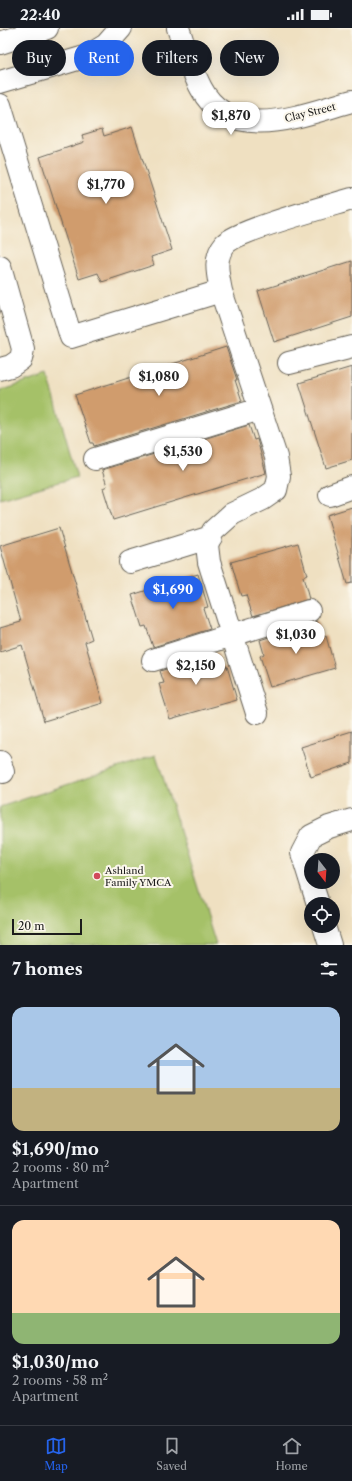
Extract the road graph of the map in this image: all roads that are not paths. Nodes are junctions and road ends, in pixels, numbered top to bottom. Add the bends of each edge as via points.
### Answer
1 (47, 28) edge
2 (121, 28) edge
3 (178, 28) edge
4 (0, 43) edge
5 (0, 82) edge
6 (352, 102) edge
7 (0, 104) edge
8 (352, 199) edge
9 (0, 267) edge
10 (221, 291) junction
11 (352, 347) edge
12 (289, 362) dead end
13 (0, 369) edge
14 (260, 409) junction
15 (95, 459) dead end
16 (352, 487) edge
17 (330, 495) dead end
18 (211, 538) junction
19 (130, 562) dead end
20 (309, 611) dead end
21 (232, 636) junction
22 (153, 660) dead end
23 (257, 713) dead end
24 (352, 820) edge
25 (304, 859) edge
26 (326, 933) edge
27 (330, 945) edge

1 - 4 street
2 - 5 street via 106,45 88,56
3 - 6 street, Clay Street via 201,89 215,107 234,120 261,123
7 - 10 street via 71,337
8 - 10 street via 248,231 226,243 217,267
9 - 13 street via 23,349 21,359 11,366
10 - 14 street
11 - 12 street
14 - 15 street
14 - 18 street via 276,457 279,476 276,490 232,514 213,531
16 - 17 street
18 - 19 street
18 - 21 street via 207,545 209,562
20 - 21 street
21 - 22 street
21 - 23 street
24 - 25 street via 329,827 312,836 302,853
26 - 27 street

